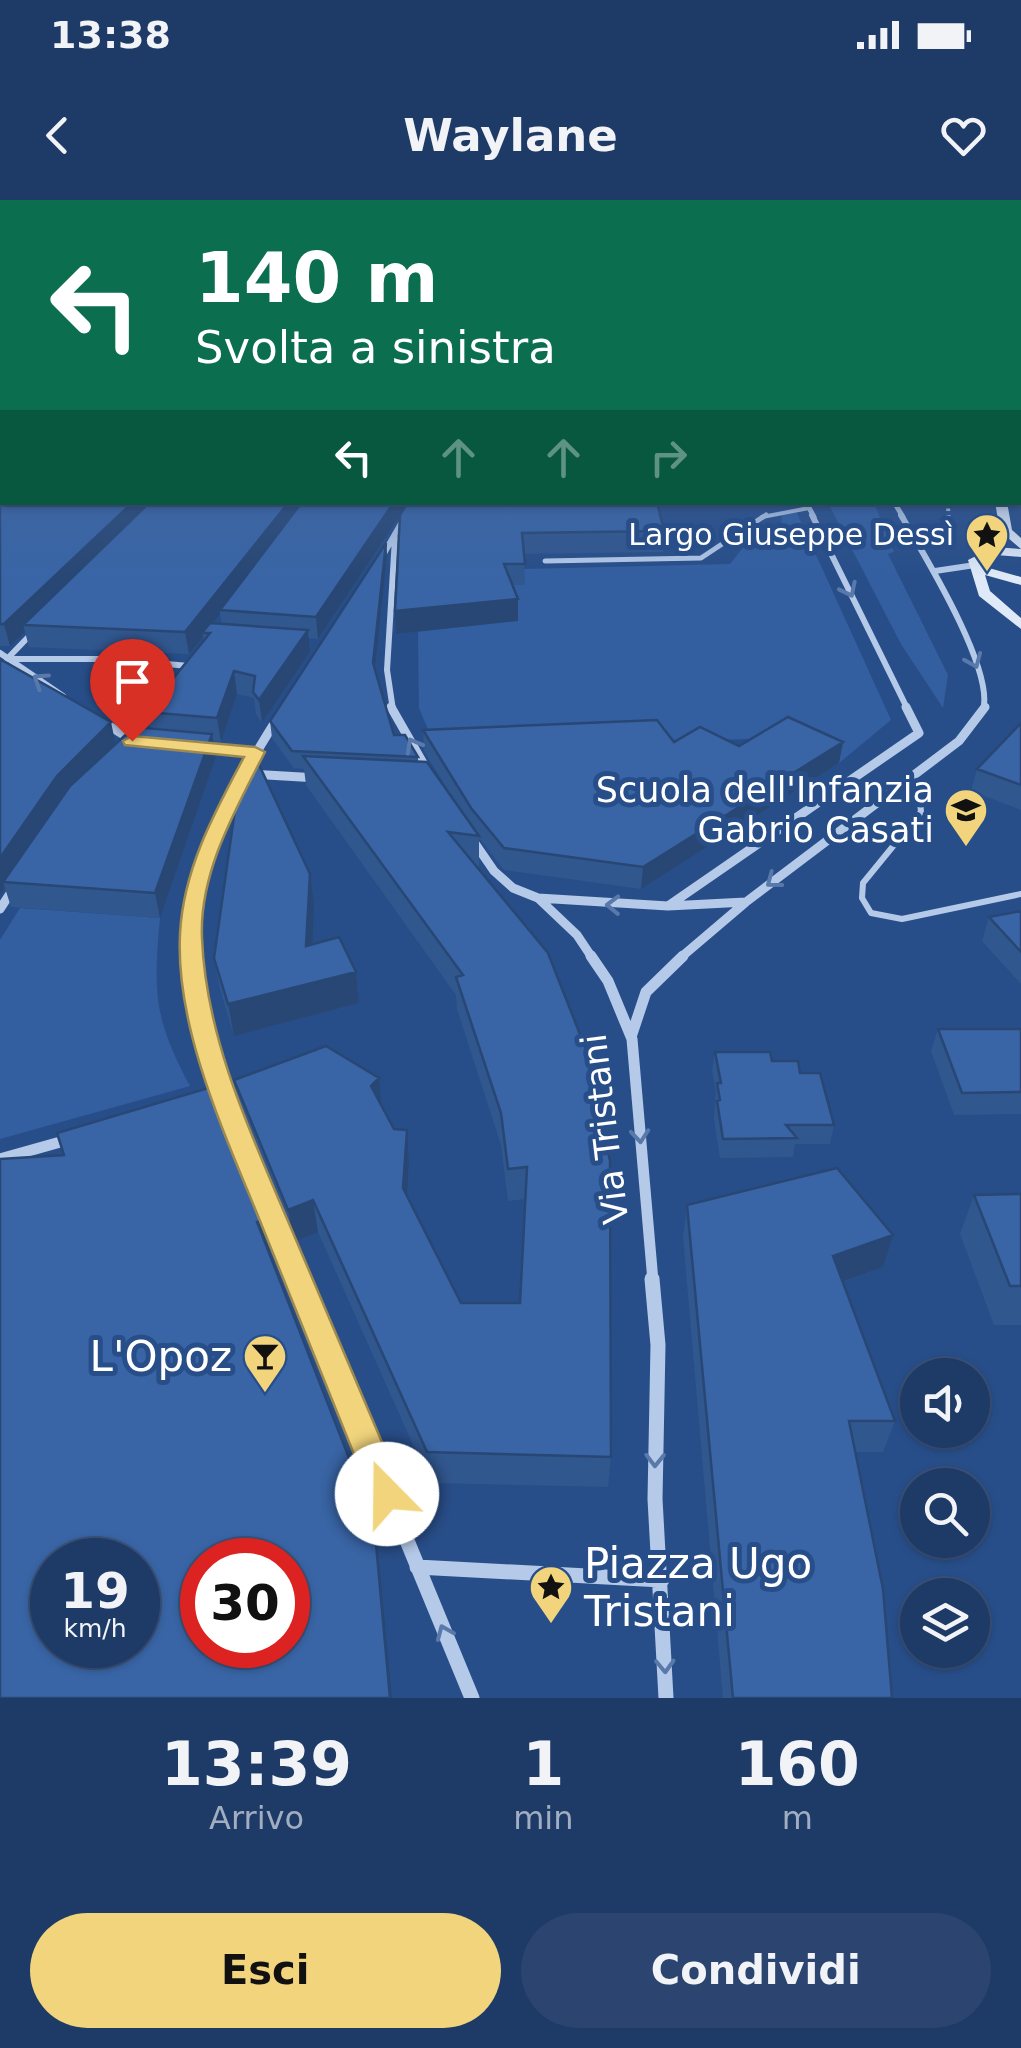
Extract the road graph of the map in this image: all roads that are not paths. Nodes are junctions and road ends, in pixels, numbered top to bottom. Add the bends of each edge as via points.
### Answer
1 (412, 505) edge
2 (807, 505) edge
3 (896, 505) edge
4 (1002, 505) edge
5 (1006, 531) junction
6 (395, 537) junction
7 (1020, 546) edge
8 (994, 551) junction
9 (545, 560) edge
10 (374, 568) edge
11 (978, 568) junction
12 (935, 572) junction
13 (1020, 587) edge
14 (1003, 611) junction
15 (49, 617) edge
16 (1021, 626) edge
17 (200, 652) edge
18 (3, 656) edge
19 (189, 666) junction
20 (178, 681) edge
21 (78, 706) edge
22 (284, 707) edge
23 (92, 715) edge
24 (143, 726) edge
25 (132, 741) junction
26 (147, 743) edge
27 (183, 746) edge
28 (255, 752) junction
29 (119, 754) edge
30 (244, 774) junction
31 (339, 779) edge
32 (906, 781) junction
33 (434, 784) edge
34 (464, 828) edge
35 (18, 881) edge
36 (1021, 894) edge
37 (538, 898) junction
38 (746, 902) junction
39 (668, 906) junction
40 (0, 910) edge
41 (632, 1039) junction
42 (223, 1096) junction
43 (204, 1102) edge
44 (93, 1133) edge
45 (0, 1158) edge
46 (417, 1566) junction
47 (662, 1580) junction
48 (472, 1698) edge
49 (666, 1698) edge

1 - 6 street
2 - 9 lane via 766,514 701,558
2 -> 39 street via 919,732
3 - 12 street
4 - 5 street
5 - 7 street
5 - 8 street
6 - 10 street
33 -> 6 street via 390,705 386,670
7 - 8 street
8 - 11 street via 977,556
11 - 12 street
11 - 13 street
11 - 14 street via 984,593
12 -> 32 street via 984,684 986,706 959,741
13 - 14 street
14 - 16 street
15 - 18 street
17 - 19 street
18 - 19 street
21 -> 18 street
19 - 20 street
22 - 28 street
23 - 25 street
24 - 25 street
25 - 26 street
25 - 29 street
27 - 28 street
28 - 30 street
30 - 31 street
30 - 42 street via 198,880 190,936
32 - 36 lane via 921,812 863,883 871,914 902,919
32 -> 38 street
34 - 37 street, Via Tristani via 494,872
35 - 40 street
39 -> 37 street
37 - 41 street, Via Tristani via 577,934 608,982
38 - 39 street
38 - 41 street via 725,927 647,985 634,1007
41 -> 47 street, Via Tristani via 658,1345 654,1499
42 - 43 street
42 - 46 street
44 - 45 street
46 - 47 street
48 -> 46 street
47 -> 49 street

